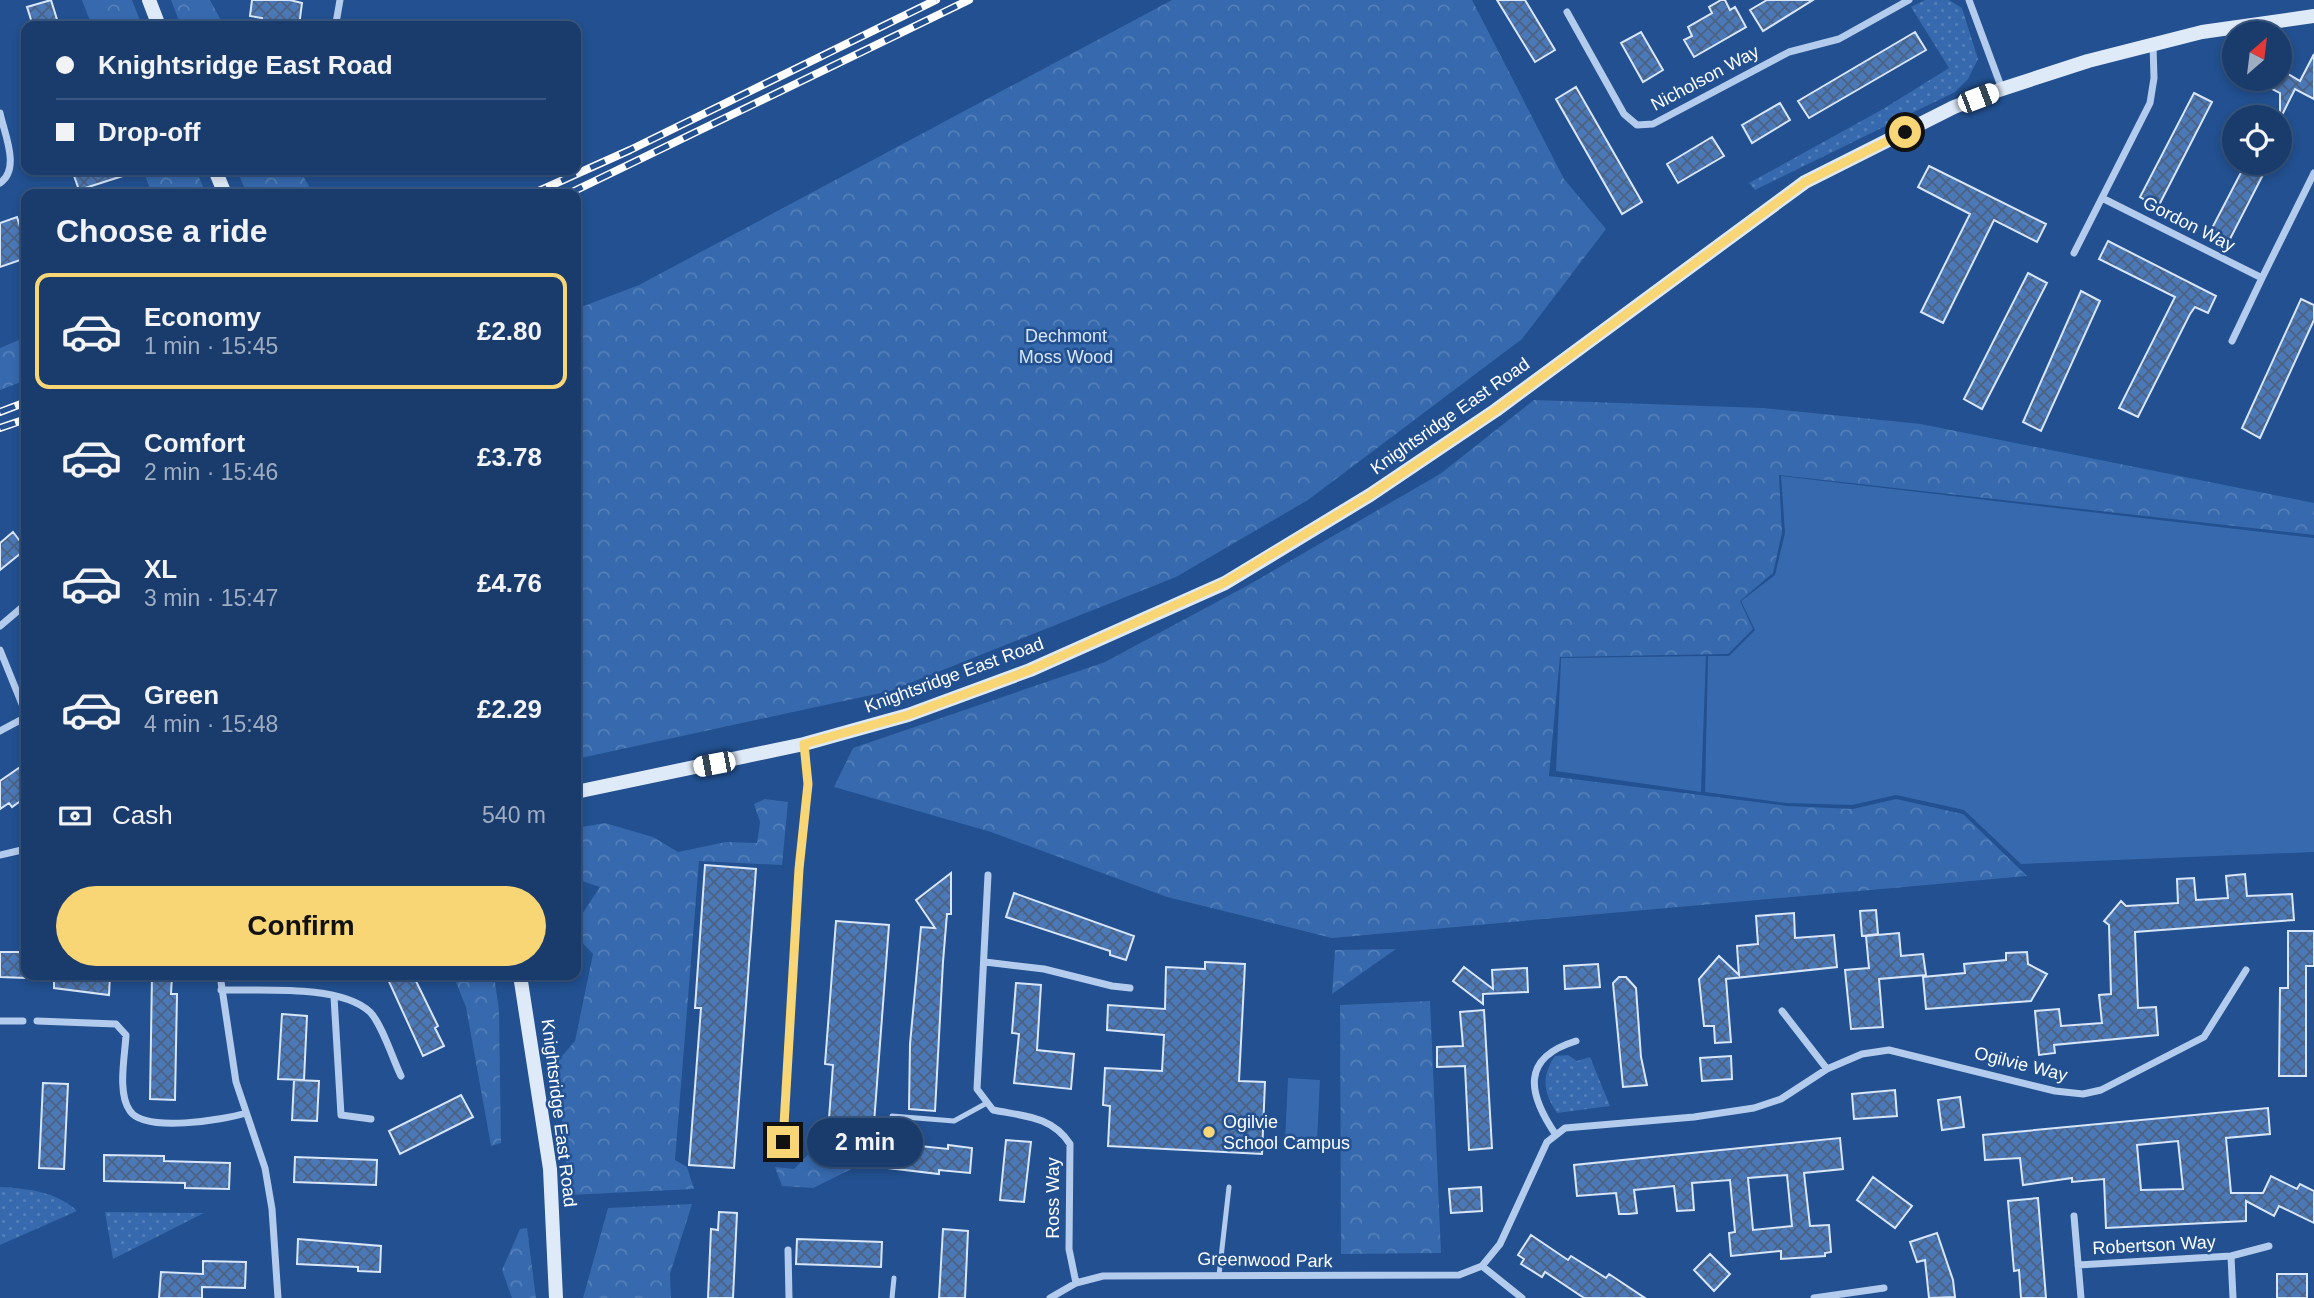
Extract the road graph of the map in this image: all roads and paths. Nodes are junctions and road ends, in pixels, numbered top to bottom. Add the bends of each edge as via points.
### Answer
1 (149, 0) edge
2 (340, 0) edge
3 (1909, 0) edge
4 (1969, 0) edge
5 (1567, 12) dead end
6 (2314, 16) edge
7 (157, 21) edge
8 (335, 21) edge
9 (2153, 45) junction
10 (2002, 89) junction
11 (0, 113) edge
12 (2314, 173) edge
13 (0, 183) edge
14 (2102, 198) junction
15 (2074, 253) dead end
16 (2262, 278) junction
17 (2232, 341) dead end
18 (21, 608) edge
19 (0, 626) edge
20 (0, 650) edge
21 (21, 703) edge
22 (21, 719) edge
23 (0, 732) edge
24 (804, 744) junction
25 (581, 791) edge
26 (21, 850) edge
27 (0, 855) edge
28 (988, 875) dead end
29 (985, 962) junction
30 (2246, 970) dead end
31 (220, 980) edge
32 (521, 980) edge
33 (1130, 988) dead end
34 (221, 990) junction
35 (334, 997) junction
36 (1782, 1011) dead end
37 (0, 1021) edge
38 (23, 1021) dead end
39 (37, 1021) dead end
40 (1576, 1041) dead end
41 (1827, 1069) junction
42 (401, 1076) dead end
43 (985, 1104) junction
44 (246, 1114) junction
45 (892, 1116) dead end
46 (371, 1119) dead end
47 (1556, 1135) junction
48 (783, 1142) dead end
49 (1228, 1186) dead end
50 (2074, 1216) dead end
51 (2269, 1246) dead end
52 (788, 1250) dead end
53 (2231, 1256) junction
54 (2078, 1265) junction
55 (1482, 1266) junction
56 (1219, 1275) junction
57 (894, 1278) dead end
58 (1076, 1283) junction
59 (1884, 1288) dead end
60 (278, 1298) edge
61 (556, 1298) edge
62 (789, 1298) edge
63 (892, 1298) edge
64 (1050, 1298) edge
65 (1522, 1298) edge
66 (1814, 1298) edge
67 (2081, 1298) edge
68 (2233, 1298) edge

1 - 7 street
2 - 8 street
3 - 5 street, Nicholson Way via 1839,39 1788,52 1653,124 1637,125 1625,114
4 - 10 street
6 - 9 street, Knightsridge East Road via 2202,32
9 - 10 street, Knightsridge East Road
9 - 14 street via 2150,103
10 - 24 street, Knightsridge East Road via 1954,107 1805,182 1503,405 1370,495 1224,583 1030,670 908,715
11 - 13 street via 11,163 10,173
12 - 16 street
14 - 15 street
14 - 16 street, Gordon Way
16 - 17 street
18 - 19 street
20 - 21 street
22 - 23 street
24 - 25 street, Knightsridge East Road
24 - 48 lane via 808,784
26 - 27 street
28 - 29 street
29 - 33 street via 1044,969
29 - 43 street via 977,1089
30 - 41 street, Ogilvie Way via 2204,1037 2101,1090 2083,1094 2055,1091 1889,1050 1862,1054
31 - 34 street
32 - 61 street, Knightsridge East Road via 550,1169
34 - 35 street via 303,991
34 - 44 street
35 - 42 street via 358,1003 372,1014
35 - 46 street via 341,1115
36 - 41 street
37 - 38 street
39 - 44 street via 116,1024 126,1035 124,1097 130,1112 143,1121 213,1122
40 - 47 street via 1548,1052 1538,1066 1534,1085 1538,1109
41 - 47 street, Ogilvie Way via 1781,1099 1754,1108 1565,1128
43 - 45 lane via 954,1121
43 - 58 street, Ross Way via 993,1110 1049,1122 1070,1144 1069,1249
44 - 60 street via 265,1168
47 - 55 street via 1547,1142 1500,1244
49 - 56 lane
50 - 54 street, Robertson Way
51 - 53 street, Robertson Way
52 - 62 street
53 - 54 street, Robertson Way
53 - 68 street, Robertson Way
54 - 67 street, Robertson Way
55 - 56 street, Greenwood Park via 1460,1275
55 - 65 street
56 - 58 street, Greenwood Park via 1115,1275
57 - 63 lane
58 - 64 street, Greenwood Park
59 - 66 street

